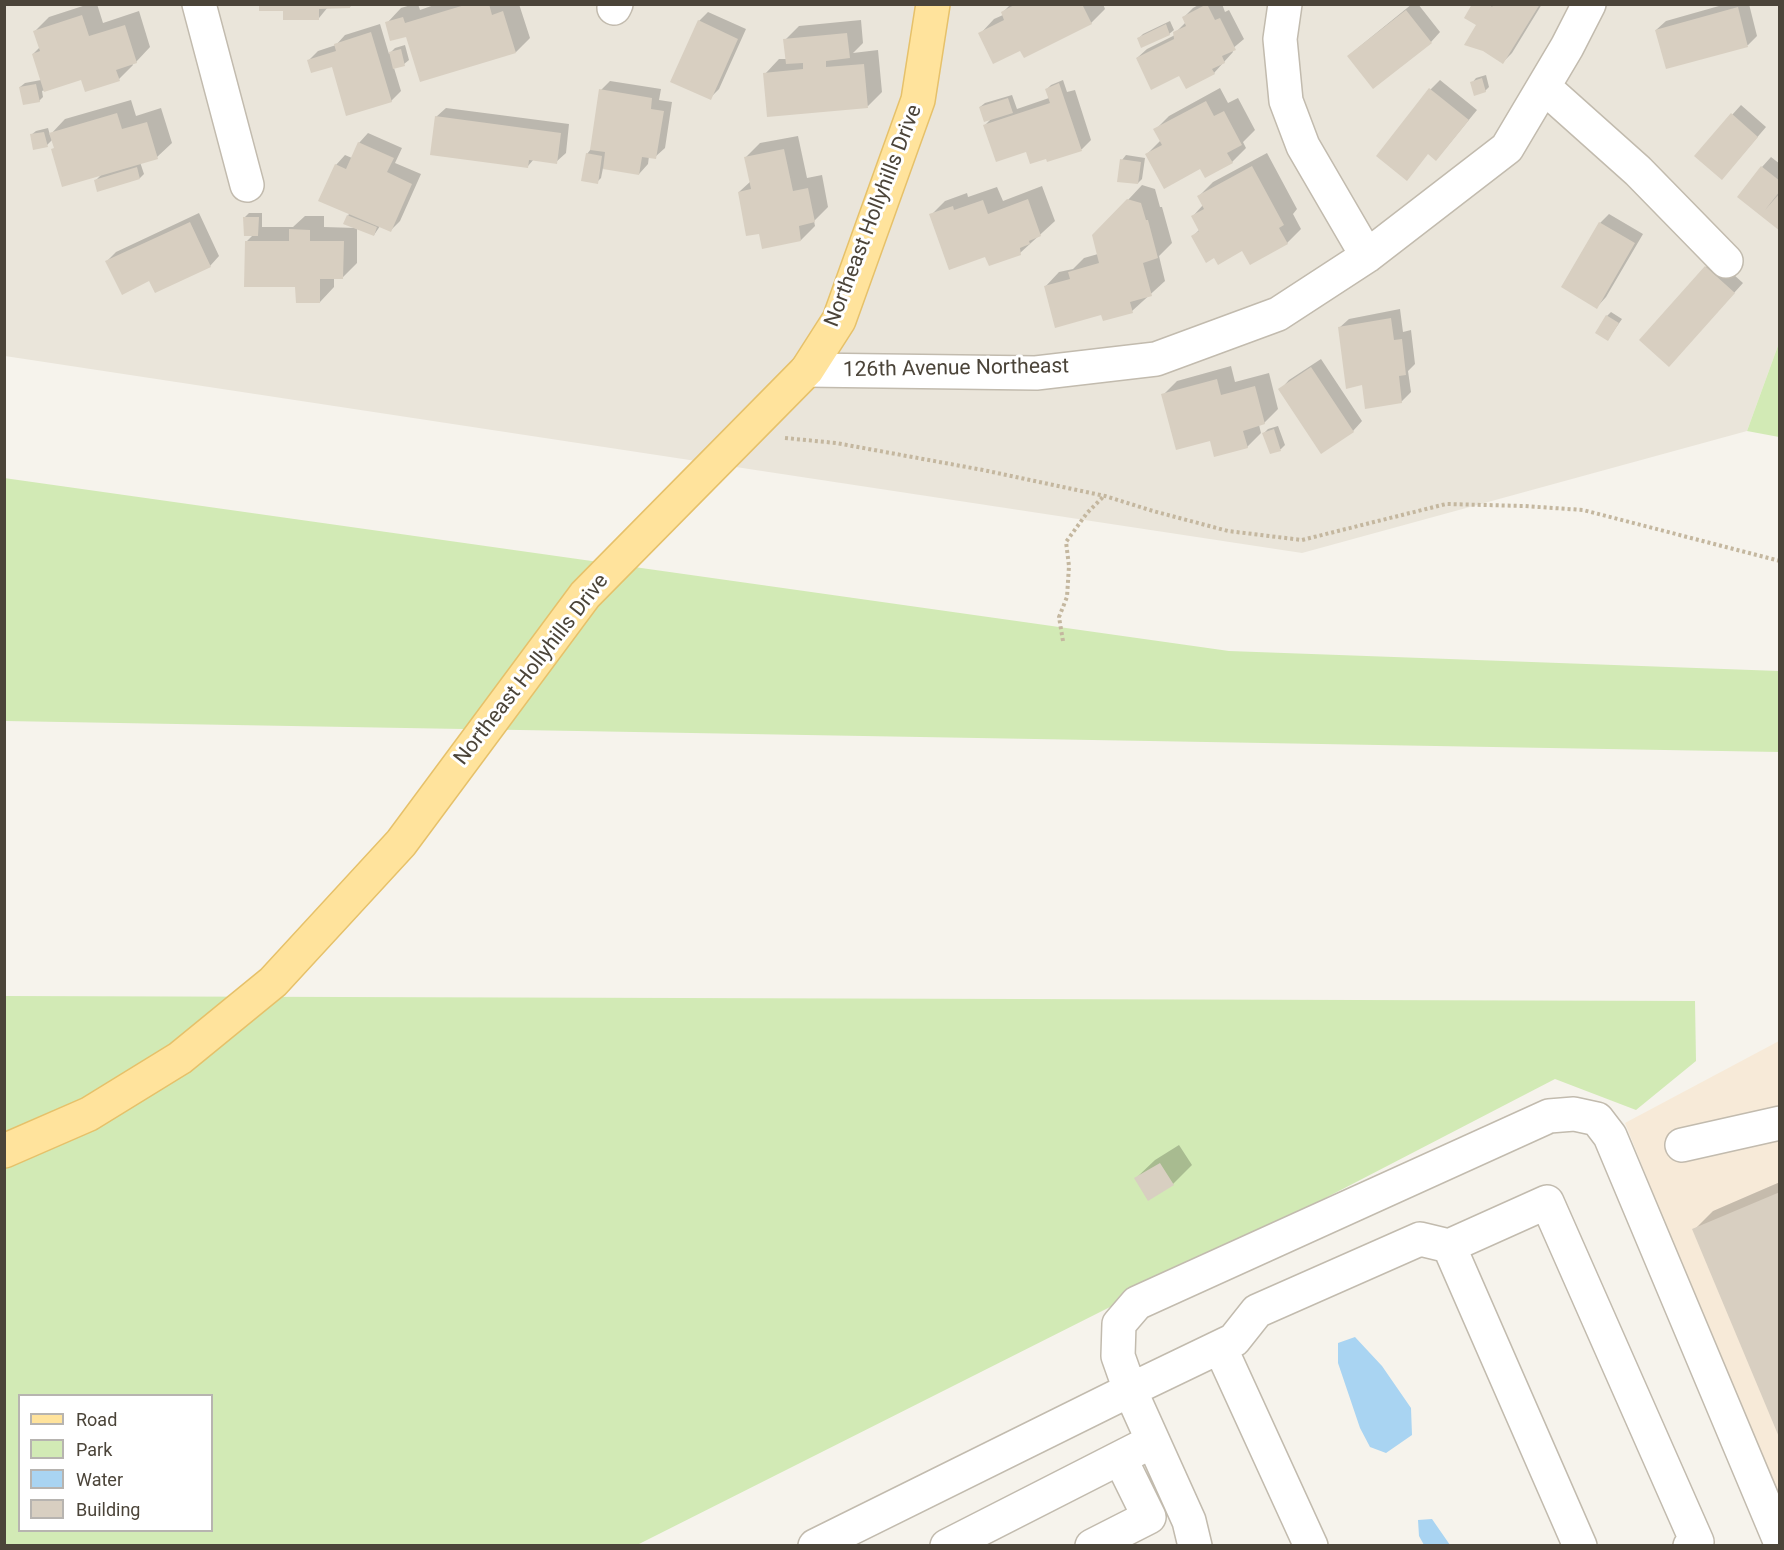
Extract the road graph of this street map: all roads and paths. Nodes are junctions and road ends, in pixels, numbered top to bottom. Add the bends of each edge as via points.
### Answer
1 (199, 4) edge
2 (933, 4) edge
3 (1285, 4) edge
4 (1589, 4) edge
5 (1544, 87) junction
6 (247, 185) dead end
7 (1367, 256) junction
8 (1726, 261) dead end
9 (807, 370) junction
10 (744, 434) junction
11 (1104, 496) junction
12 (1779, 561) edge
13 (1063, 641) dead end
14 (1779, 1123) edge
15 (1682, 1146) dead end
16 (4, 1151) edge
17 (1449, 1246) junction
18 (1220, 1347) junction
19 (1130, 1390) junction
20 (1153, 1441) junction
21 (1120, 1458) junction
22 (1779, 1541) edge
23 (815, 1545) edge
24 (947, 1545) edge
25 (1092, 1545) edge
26 (1195, 1545) edge
27 (1311, 1545) edge
28 (1580, 1545) edge
29 (1690, 1545) edge

1 - 6 street
2 - 9 main road, Northeast Hollyhills Drive via 918,100 839,320
3 - 7 street via 1280,39 1286,101 1304,146
4 - 5 street, 126th Avenue Northeast
5 - 7 street, 126th Avenue Northeast via 1507,148
5 - 8 street via 1638,171
7 - 9 street, 126th Avenue Northeast via 1278,314 1156,359 1036,373
9 - 10 main road, Northeast Hollyhills Drive
10 - 11 path via 847,445
10 - 16 main road, Northeast Hollyhills Drive via 585,595 401,843 273,982 180,1058 89,1114
11 - 12 path via 1228,531 1302,540 1446,504 1583,510
11 - 13 path via 1066,543 1067,597 1059,617
14 - 15 street
17 - 18 street via 1420,1239 1257,1311 1234,1340
17 - 28 street
17 - 29 street via 1547,1202 1697,1542
18 - 19 street
18 - 27 street
19 - 20 street
19 - 22 street via 1118,1356 1119,1324 1137,1303 1549,1116 1575,1114 1597,1119 1610,1136
19 - 23 street
20 - 21 street
20 - 26 street via 1189,1521
21 - 24 street
21 - 25 street via 1149,1517

